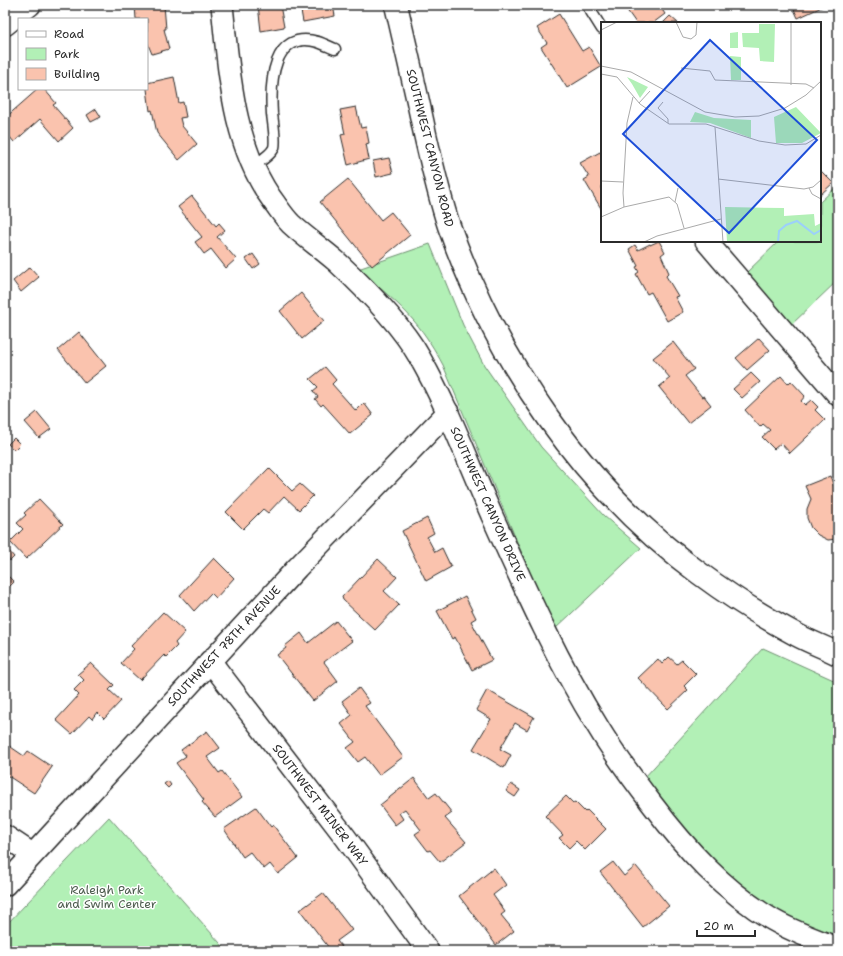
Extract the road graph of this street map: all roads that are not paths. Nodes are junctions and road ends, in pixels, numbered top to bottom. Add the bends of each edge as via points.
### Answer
1 (30, 5) edge
2 (222, 5) edge
3 (396, 5) edge
4 (587, 5) edge
5 (5, 25) edge
6 (601, 26) edge
7 (335, 50) dead end
8 (253, 166) junction
9 (707, 242) edge
10 (838, 395) edge
11 (448, 412) junction
12 (838, 654) edge
13 (210, 661) junction
14 (5, 836) edge
15 (32, 854) junction
16 (5, 884) edge
17 (838, 948) edge
18 (428, 951) edge

1 - 5 street
2 - 8 street, SOUTHWEST CANYON DRIVE via 229,76 242,135
3 - 12 main road, SOUTHWEST CANYON ROAD via 449,226 475,294 523,381 582,462 656,539 698,573 746,606 797,635
4 - 6 lane
7 - 8 lane via 318,42 299,40 289,44 282,51 273,74 271,97 274,146 270,154
8 - 11 street, SOUTHWEST CANYON DRIVE via 265,191 290,223 374,298 393,321 418,354
9 - 10 street
11 - 13 street, SOUTHWEST 78TH AVENUE
11 - 17 street, SOUTHWEST CANYON DRIVE via 539,617 587,709 628,772 698,860 740,898 775,921
13 - 15 street, SOUTHWEST 78TH AVENUE
13 - 18 street, SOUTHWEST MINER WAY via 346,838
14 - 15 street
15 - 16 street, SOUTHWEST 78TH AVENUE

